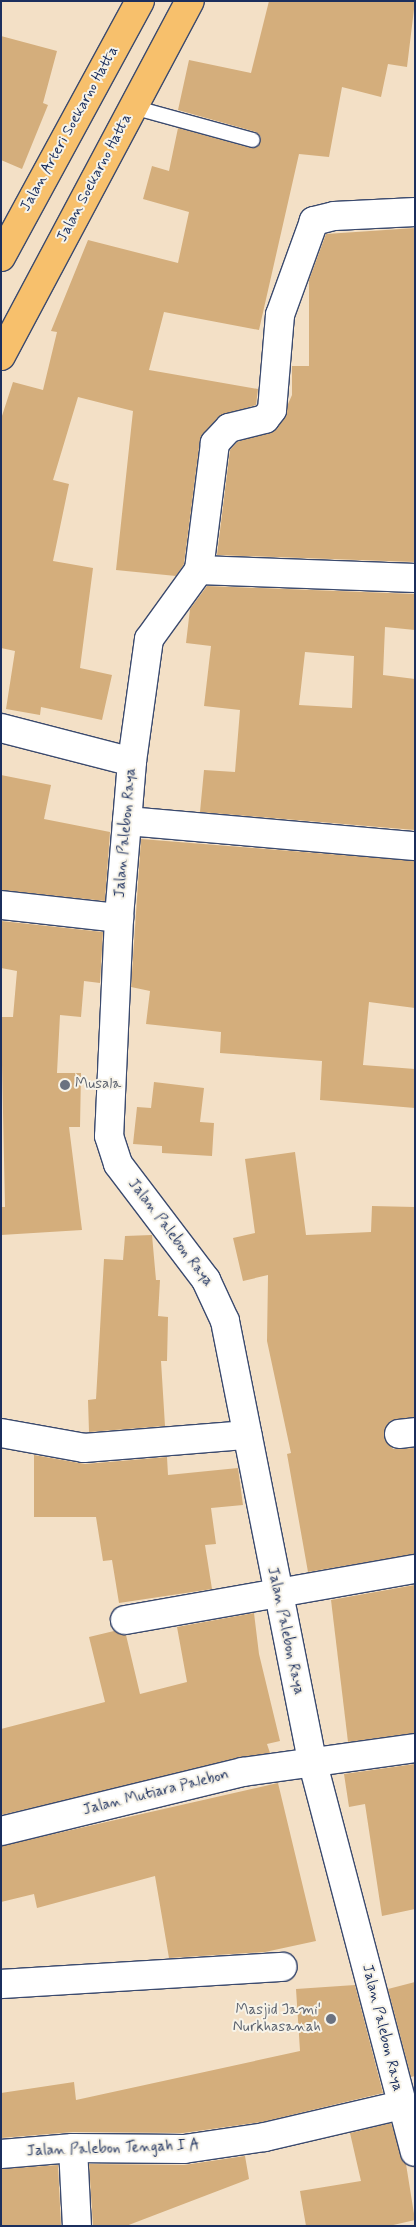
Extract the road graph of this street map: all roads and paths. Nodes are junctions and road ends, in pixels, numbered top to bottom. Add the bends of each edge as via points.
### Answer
1 (140, 1) edge
2 (190, 1) edge
3 (133, 107) junction
4 (253, 140) dead end
5 (415, 212) edge
6 (1, 257) edge
7 (1, 356) edge
8 (199, 570) junction
9 (415, 578) edge
10 (1, 728) edge
11 (132, 762) junction
12 (127, 821) junction
13 (415, 846) edge
14 (1, 905) edge
15 (119, 918) junction
16 (1, 1433) edge
17 (247, 1435) junction
18 (415, 1569) edge
19 (277, 1592) junction
20 (125, 1620) dead end
21 (415, 1748) edge
22 (312, 1760) junction
23 (1, 1831) edge
24 (282, 1967) dead end
25 (1, 1984) edge
26 (401, 2105) junction
27 (73, 2148) junction
28 (415, 2152) edge
29 (1, 2154) edge
30 (77, 2226) edge

1 - 6 main road, Jalan Arteri Soekarno Hatta
2 - 3 main road, Jalan Soekarno Hatta
3 - 4 lane
3 - 7 main road, Jalan Soekarno Hatta
5 - 8 street via 334,216 314,221 280,316 272,410 265,419 229,428 215,443
8 - 9 street
8 - 11 street, Jalan Palebon Raya via 149,639
10 - 11 street, Jalan Palebon Raya
11 - 12 street, Jalan Palebon Raya
12 - 13 street
12 - 15 street, Jalan Palebon Raya
14 - 15 street
15 - 17 street, Jalan Palebon Raya via 111,1144 118,1164 215,1295 225,1321
16 - 17 street via 84,1448
17 - 19 street, Jalan Palebon Raya
18 - 19 street
19 - 20 street
19 - 22 street, Jalan Palebon Raya
21 - 22 street
22 - 23 street, Jalan Mutiara Palebon via 243,1772
22 - 26 street, Jalan Palebon Raya
24 - 25 street
26 - 27 street, Jalan Palebon Tengah I A via 265,2137 184,2149
26 - 28 street, Jalan Palebon Raya
27 - 29 street, Jalan Palebon Tengah I A
27 - 30 street

